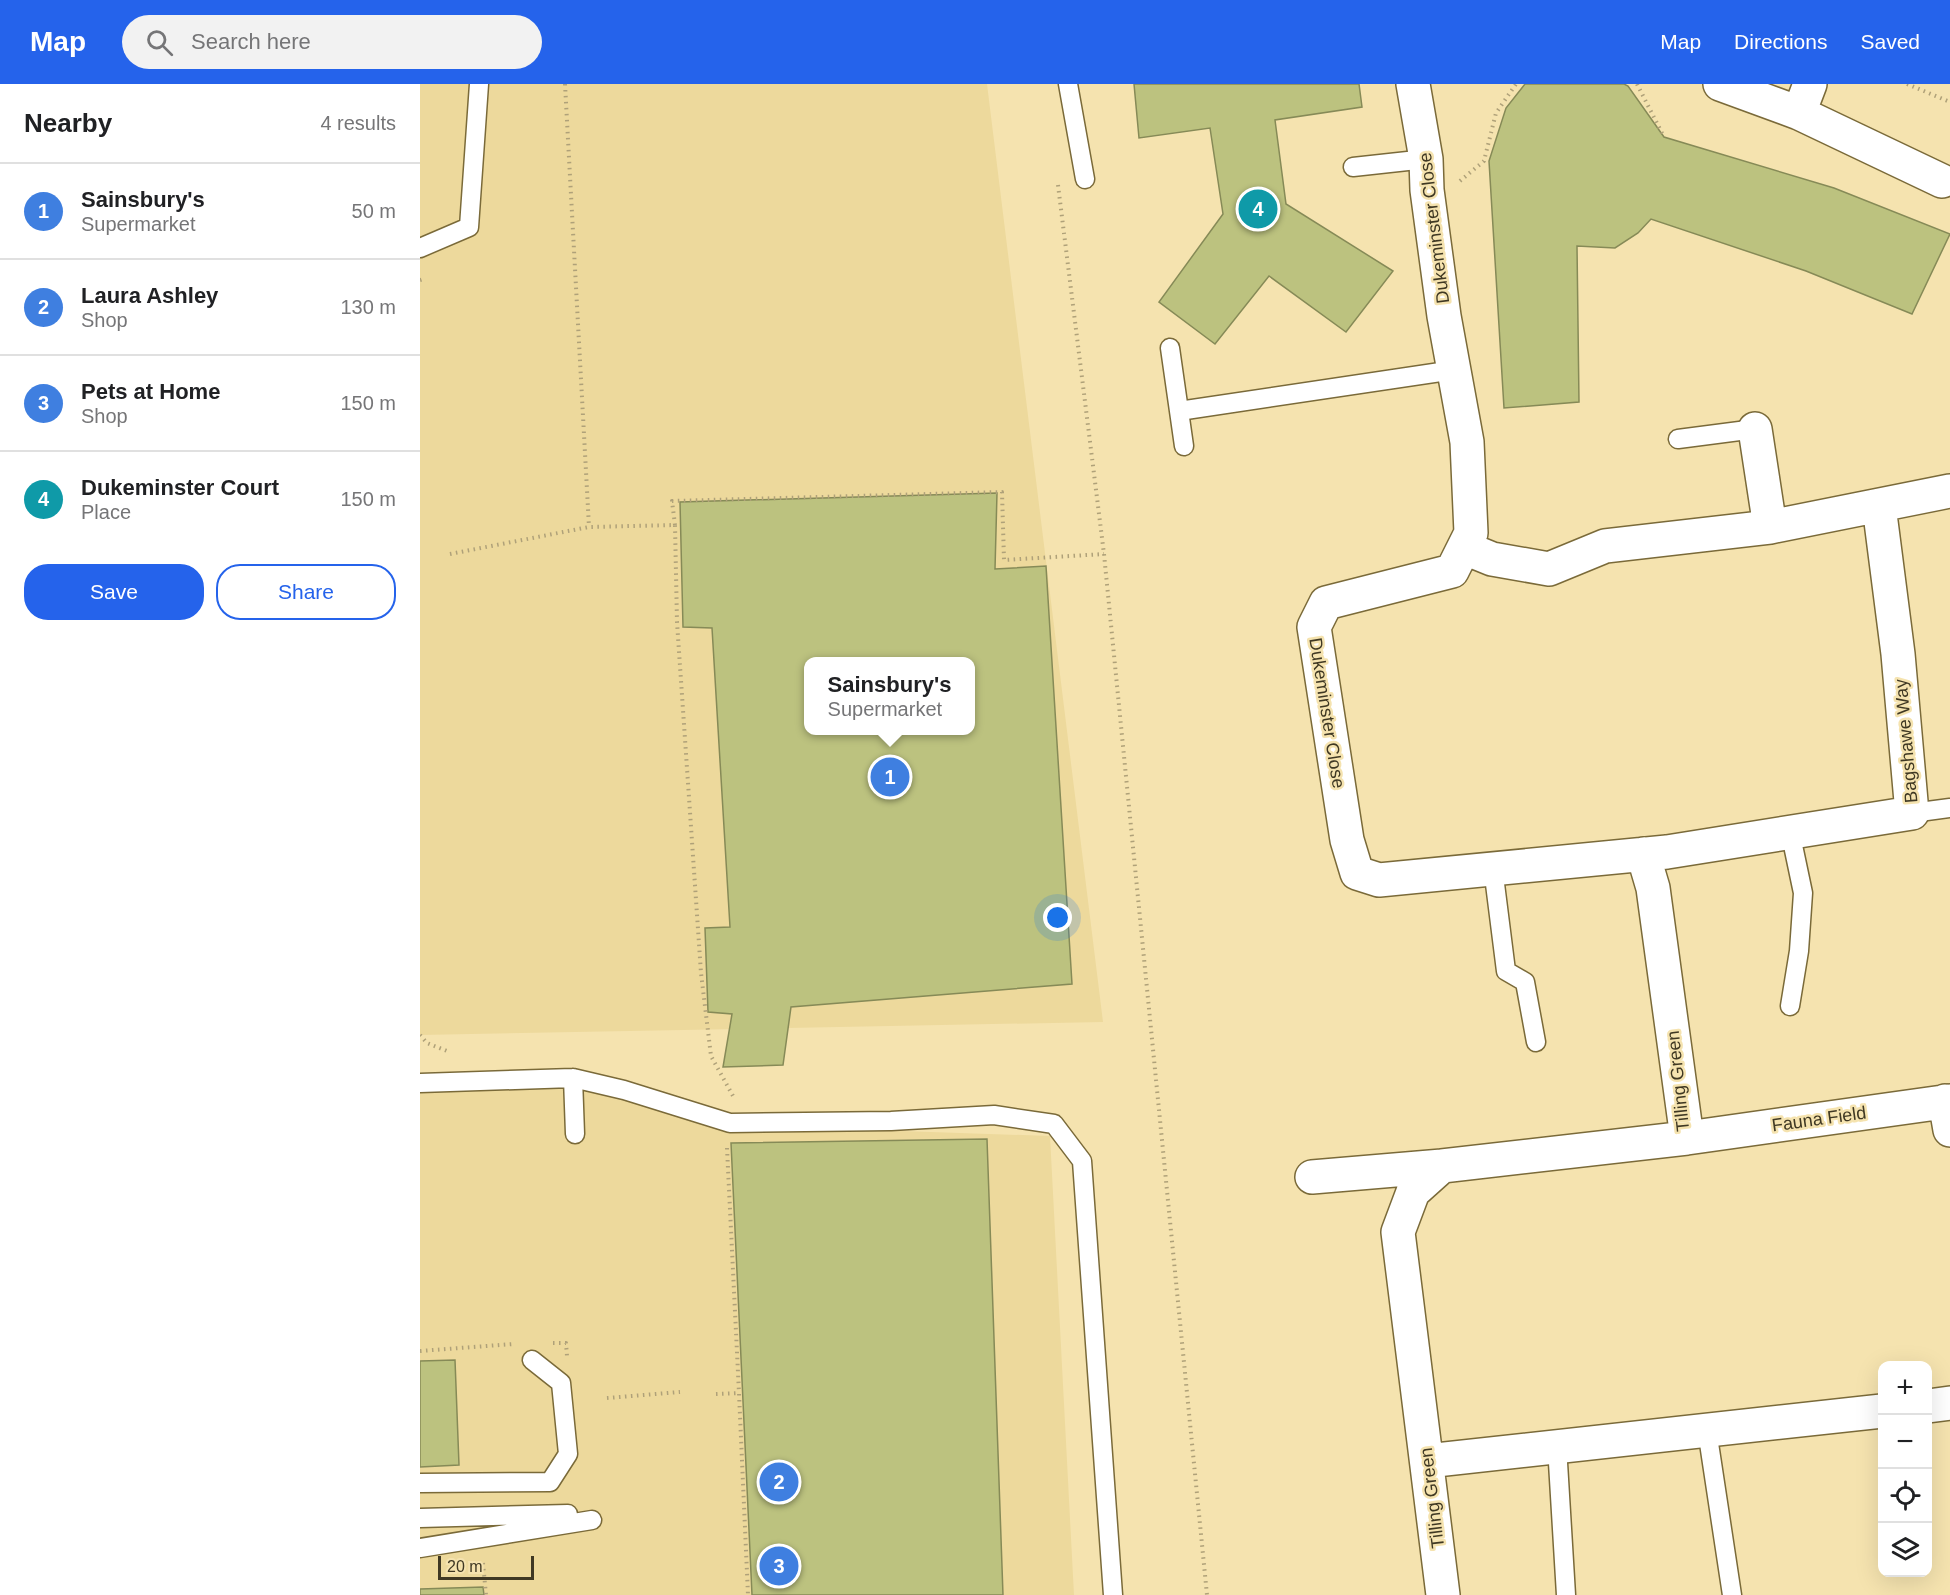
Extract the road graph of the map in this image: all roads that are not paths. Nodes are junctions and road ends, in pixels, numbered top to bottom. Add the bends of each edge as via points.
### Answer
1 (479, 84) edge
2 (1068, 84) edge
3 (1413, 84) edge
4 (1720, 84) edge
5 (1804, 99) edge
6 (1426, 159) junction
7 (1353, 167) dead end
8 (1085, 179) dead end
9 (1942, 182) dead end
10 (420, 248) edge
11 (1170, 348) dead end
12 (1454, 370) junction
13 (1179, 411) junction
14 (1755, 429) joint
15 (1678, 439) dead end
16 (1184, 446) dead end
17 (1950, 491) edge
18 (1879, 506) junction
19 (1770, 527) junction
20 (1465, 548) junction
21 (1950, 808) edge
22 (1912, 813) junction
23 (1790, 831) junction
24 (1643, 854) junction
25 (1493, 868) junction
26 (1790, 1006) dead end
27 (1536, 1042) dead end
28 (573, 1078) junction
29 (420, 1083) edge
30 (1948, 1111) edge
31 (575, 1134) dead end
32 (1687, 1138) junction
33 (1442, 1166) junction
34 (1312, 1177) dead end
35 (532, 1360) dead end
36 (1950, 1403) edge
37 (1932, 1405) edge
38 (1878, 1411) edge
39 (1707, 1430) junction
40 (1557, 1446) junction
41 (1427, 1461) junction
42 (420, 1483) edge
43 (420, 1518) edge
44 (420, 1548) edge
45 (1113, 1595) edge
46 (1443, 1595) edge
47 (1566, 1595) edge
48 (1732, 1595) edge

1 - 10 lane via 469,227
2 - 8 lane
3 - 6 street, Dukeminster Close
4 - 5 street
5 - 9 street
6 - 7 lane
6 - 12 street, Dukeminster Close via 1427,190
11 - 13 lane
12 - 13 lane
12 - 20 street, Dukeminster Close via 1467,442 1471,533
13 - 16 lane
14 - 15 lane
14 - 19 street
17 - 18 street
18 - 19 street
18 - 22 street, Bagshawe Way via 1898,654
19 - 20 street via 1605,546 1549,569 1492,559
20 - 25 street, Dukeminster Close via 1452,571 1326,603 1314,627 1347,840 1357,873 1379,880
21 - 22 lane
22 - 23 street, Bagshawe Way
23 - 24 street, Bagshawe Way
23 - 26 lane via 1803,893
24 - 25 street, Dukeminster Close
24 - 32 street, Tilling Green via 1653,888
25 - 27 lane via 1506,971 1525,982
28 - 29 lane
28 - 31 lane
28 - 45 lane via 730,1123 994,1115 1054,1124 1082,1161
30 - 32 street, Fauna Field
32 - 33 street, Tilling Green
33 - 34 street, Tilling Green
33 - 41 street, Tilling Green via 1413,1192 1398,1232
35 - 42 lane via 561,1383 568,1454 550,1482
36 - 37 street
38 - 39 street
39 - 40 street
39 - 48 lane
40 - 41 street
40 - 47 lane
41 - 46 street, Tilling Green
43 - 44 lane via 592,1517

